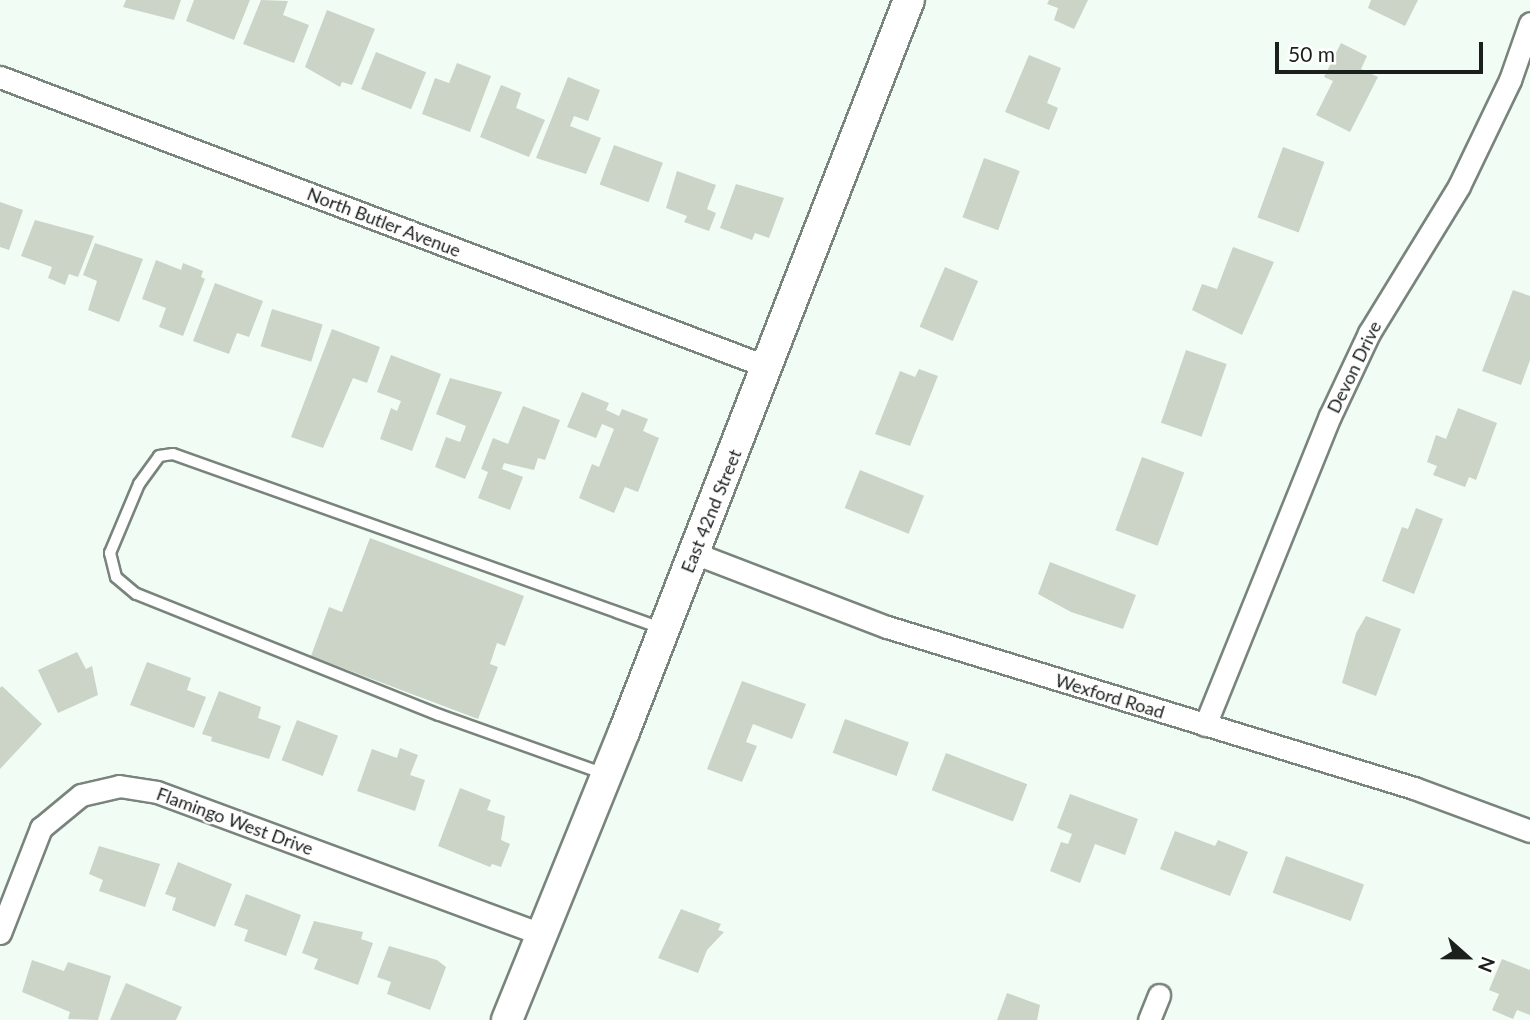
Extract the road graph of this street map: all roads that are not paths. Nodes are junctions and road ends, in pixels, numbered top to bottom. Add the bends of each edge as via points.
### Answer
1 (909, 0) edge
2 (1530, 23) edge
3 (0, 77) edge
4 (768, 367) junction
5 (694, 553) junction
6 (664, 629) junction
7 (1205, 725) junction
8 (607, 775) junction
9 (1530, 831) edge
10 (0, 933) edge
11 (541, 934) junction
12 (1159, 995) dead end
13 (507, 1020) edge
14 (1149, 1020) edge

1 - 4 street, East 42nd Street
2 - 7 street, Devon Drive via 1510,80 1459,186 1369,333 1330,416
3 - 4 street, North Butler Avenue
4 - 5 street, East 42nd Street
5 - 6 street, East 42nd Street
5 - 7 street, Wexford Road via 887,627
6 - 8 street, East 42nd Street
6 - 8 lane via 173,454 159,456 139,484 110,553 116,578 136,594 426,710
7 - 9 street, Wexford Road via 1414,788
8 - 11 street, East 42nd Street
10 - 11 street, Flamingo West Drive via 41,828 81,795 119,786 157,792
11 - 13 street, East 42nd Street
12 - 14 street

